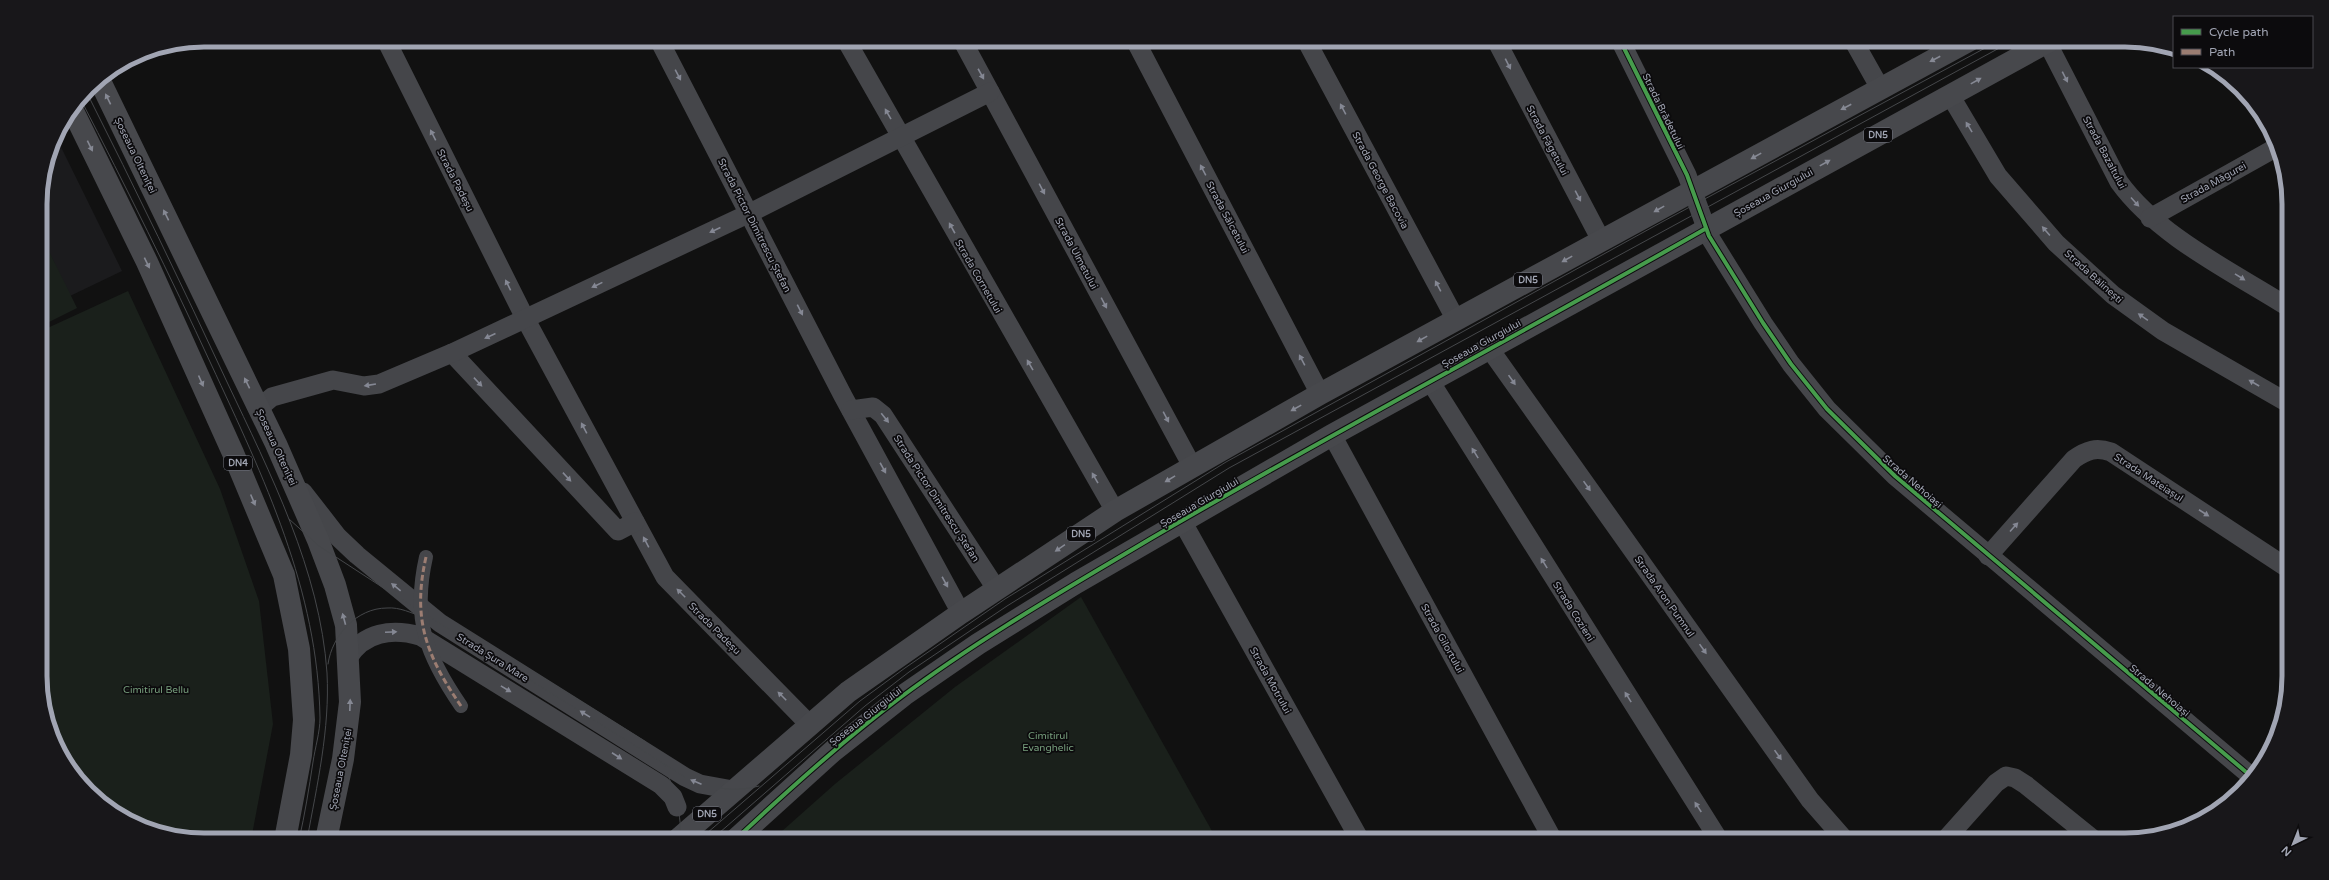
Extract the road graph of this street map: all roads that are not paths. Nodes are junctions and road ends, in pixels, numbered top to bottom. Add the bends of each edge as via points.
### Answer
1 (390, 47) edge
2 (664, 47) edge
3 (850, 47) edge
4 (966, 47) edge
5 (1139, 47) edge
6 (1310, 47) edge
7 (1500, 47) edge
8 (1623, 47) edge
9 (1857, 47) edge
10 (1957, 47) edge
11 (2038, 47) edge
12 (2052, 47) edge
13 (102, 85) edge
14 (1880, 88) junction
15 (990, 92) junction
16 (1950, 95) junction
17 (75, 115) edge
18 (902, 138) junction
19 (2272, 150) edge
20 (1693, 190) junction
21 (750, 213) junction
22 (2150, 218) junction
23 (1705, 229) junction
24 (1601, 240) junction
25 (2282, 303) edge
26 (526, 320) junction
27 (1456, 320) junction
28 (1490, 348) junction
29 (452, 353) junction
30 (1430, 381) junction
31 (1320, 394) junction
32 (2282, 400) edge
33 (259, 408) junction
34 (851, 410) junction
35 (1332, 435) junction
36 (1192, 466) junction
37 (289, 474) junction
38 (1115, 511) junction
39 (1182, 520) junction
40 (635, 522) junction
41 (1988, 556) junction
42 (426, 557) dead end
43 (2282, 564) edge
44 (997, 590) junction
45 (961, 613) junction
46 (348, 658) junction
47 (461, 706) dead end
48 (809, 724) junction
49 (663, 763) junction
50 (2248, 773) edge
51 (733, 790) junction
52 (677, 807) junction
53 (286, 833) edge
54 (327, 833) edge
55 (678, 833) edge
56 (684, 833) edge
57 (742, 833) edge
58 (1356, 833) edge
59 (1549, 833) edge
60 (1715, 833) edge
61 (1839, 833) edge
62 (1951, 833) edge
63 (2085, 833) edge

26 -> 1 street, Strada Padeșu
2 -> 21 street, Strada Pictor Dimitrescu Ștefan
18 -> 3 street, Strada Cornetului
4 -> 15 street, Strada Ulmetului
31 -> 5 street, Strada Sălcetului
27 -> 6 street, Strada George Bacovia
7 -> 24 street, Strada Făgetului
8 - 20 street, Strada Brădetului
9 - 14 street
10 -> 14 main road, DN5
16 -> 11 main road, Șoseaua Giurgiului / DN5
12 -> 22 street, Strada Bazaltului via 2119,182 2133,202
33 -> 13 main road, Șoseaua Olteniței
14 -> 20 main road, DN5
15 - 18 street
15 -> 36 street, Strada Ulmetului
23 -> 16 main road, Șoseaua Giurgiului / DN5
32 -> 16 street, Strada Bălinești via 2163,331 2113,296 2056,243 1998,176
17 -> 53 main road, DN4 via 147,262 236,460 284,576 299,648 304,720 301,755
18 - 21 street
38 -> 18 street, Strada Cornetului
19 - 22 street, Strada Măgurei
20 - 23 street, Strada Brădetului
20 -> 24 main road, DN5
21 -> 26 street
21 -> 34 street, Strada Pictor Dimitrescu Ștefan
22 -> 25 street, Strada Bazaltului
23 - 28 main road, Șoseaua Giurgiului / DN5
23 - 41 street, Strada Nehoiași via 1763,323 1791,364 1827,409 1895,476
24 -> 27 main road, DN5
26 -> 29 street
40 -> 26 street, Strada Padeșu
27 -> 31 main road, DN5
28 - 30 main road, Șoseaua Giurgiului / DN5
28 -> 61 street, Strada Aron Pumnul via 1810,800
29 -> 33 street via 379,384 364,386 333,380 272,398
29 -> 40 street via 618,531
30 - 35 main road, Șoseaua Giurgiului / DN5
60 -> 30 street, Strada Cozieni
31 -> 36 main road, DN5
33 - 37 main road, Șoseaua Olteniței
34 -> 44 street, Strada Pictor Dimitrescu Ștefan via 872,407 883,415
34 -> 45 street, Strada Pictor Dimitrescu Ștefan
35 - 39 main road, Șoseaua Giurgiului / DN5
35 - 59 street, Strada Gilortului
36 -> 38 main road, DN5
46 -> 37 main road, Șoseaua Olteniței via 346,625 334,585
49 -> 37 street, Strada Șura Mare via 440,623 338,537
38 -> 44 main road, DN5
39 - 57 main road, Șoseaua Giurgiului / DN5 via 1012,622 904,695 833,751
39 - 58 street, Strada Motrului
48 -> 40 street, Strada Padeșu via 665,577
41 -> 43 street, Strada Mateiașul via 2074,459 2088,450 2101,449 2112,452
41 - 50 street, Strada Nehoiași
42 - 47 street, bridge via 420,596 422,625 440,675
44 - 45 main road, DN5
45 - 48 main road, DN5 via 848,692
46 -> 52 street, Strada Șura Mare via 360,643 381,633 406,632 420,636 661,785 673,797
54 -> 46 main road, Șoseaua Olteniței via 349,723
48 - 51 main road, DN5
51 -> 49 street, Strada Șura Mare via 700,784
49 - 52 street via 670,778
51 - 56 main road, DN5
52 - 55 street
62 - 63 street via 1996,783 2006,776 2026,785

